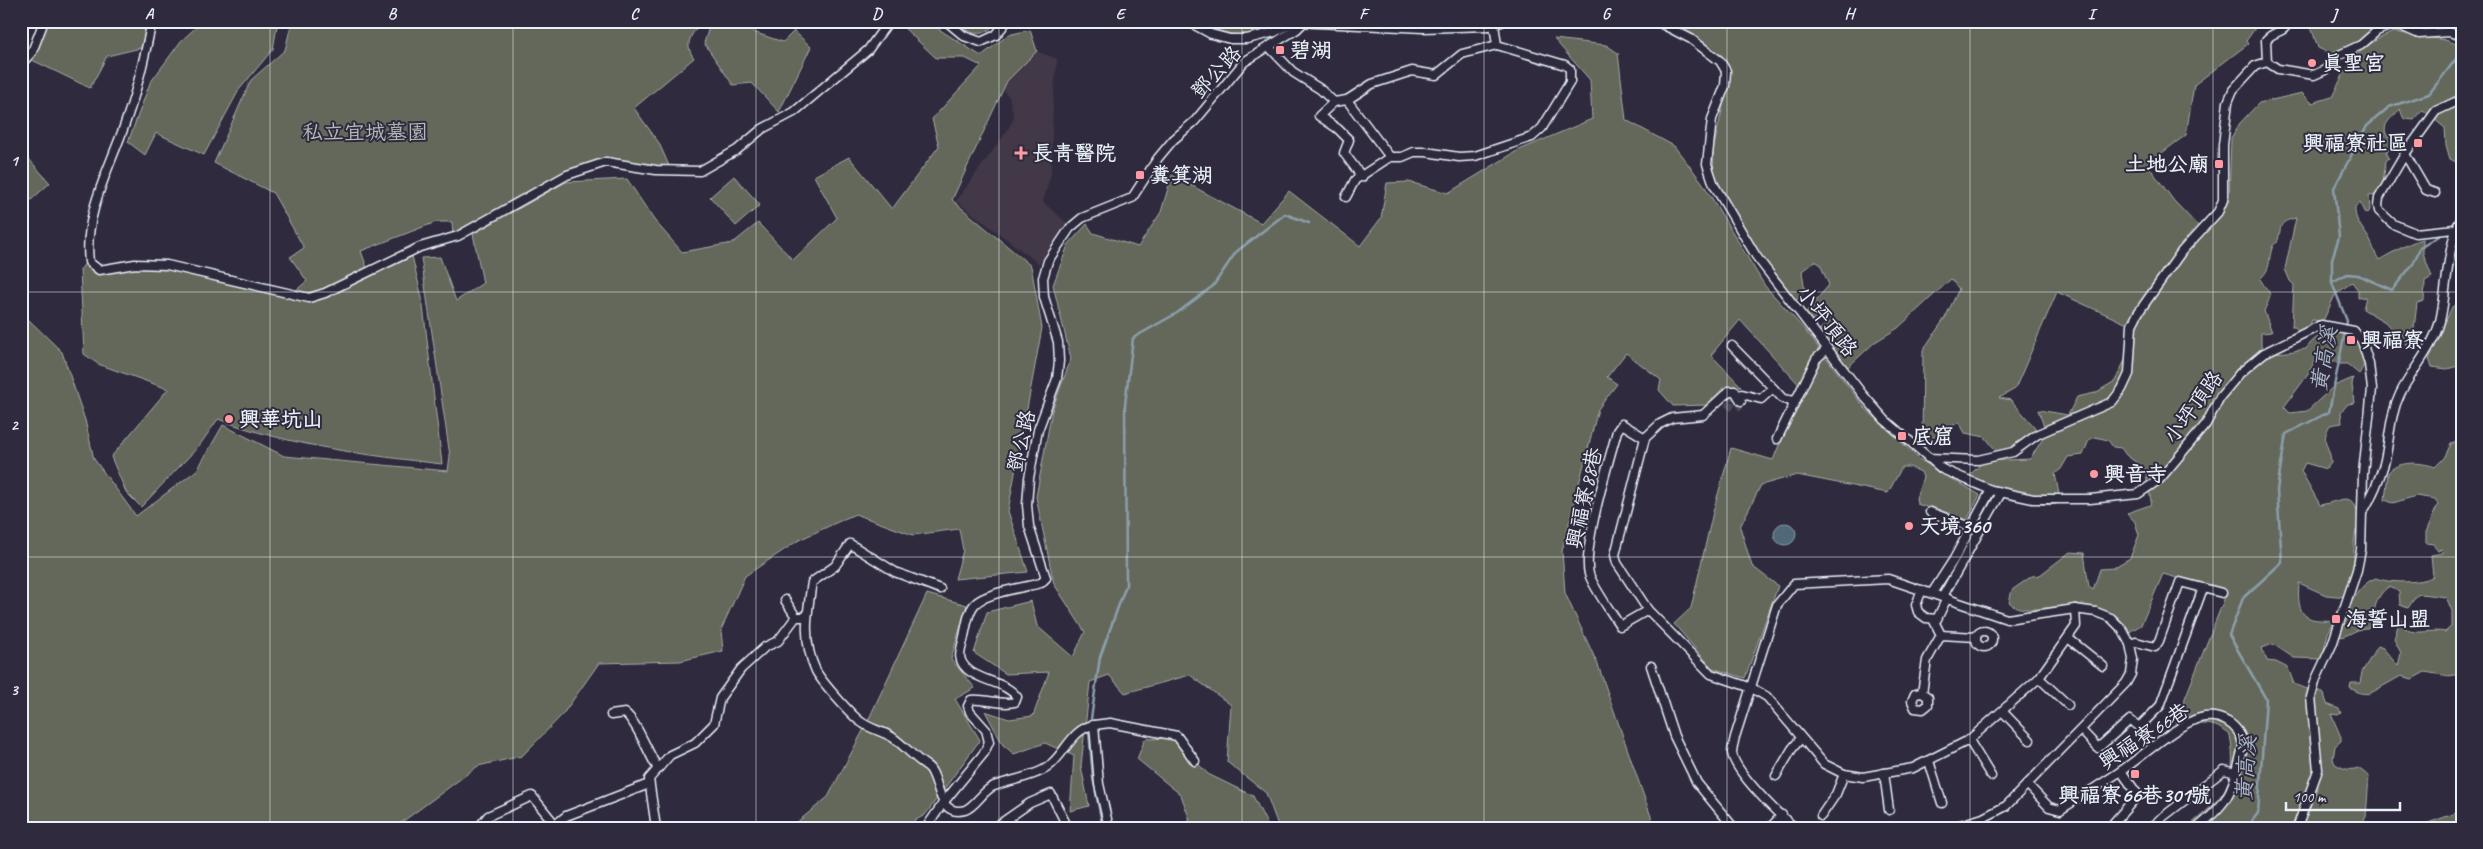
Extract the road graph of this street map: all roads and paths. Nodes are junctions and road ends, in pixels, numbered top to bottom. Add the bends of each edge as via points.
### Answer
1 (44, 21) edge
2 (152, 21) edge
3 (889, 21) edge
4 (946, 21) edge
5 (1007, 21) edge
6 (1187, 21) edge
7 (1504, 21) edge
8 (1656, 21) edge
9 (2290, 21) edge
10 (1298, 22) edge
11 (1494, 24) junction
12 (2462, 36) edge
13 (1497, 45) junction
14 (1270, 47) junction
15 (2267, 62) junction
16 (21, 64) edge
17 (2462, 99) edge
18 (1346, 100) junction
19 (1334, 102) junction
20 (2405, 154) junction
21 (1390, 157) junction
22 (1362, 177) junction
23 (2435, 193) dead end
24 (1346, 197) dead end
25 (2462, 218) edge
26 (2455, 229) junction
27 (1732, 346) dead end
28 (1827, 350) junction
29 (1773, 388) junction
30 (1794, 401) junction
31 (1645, 438) junction
32 (1777, 439) dead end
33 (1928, 458) junction
34 (1991, 490) junction
35 (2001, 493) junction
36 (2363, 511) junction
37 (1930, 512) dead end
38 (1971, 527) junction
39 (1980, 532) junction
40 (2203, 588) junction
41 (940, 589) dead end
42 (1922, 590) junction
43 (1932, 593) junction
44 (2222, 593) dead end
45 (1945, 597) junction
46 (785, 600) dead end
47 (1648, 610) junction
48 (2075, 610) junction
49 (796, 617) junction
50 (806, 617) junction
51 (1932, 619) junction
52 (789, 627) junction
53 (806, 632) junction
54 (1941, 635) junction
55 (1976, 637) dead end
56 (2068, 638) junction
57 (2130, 644) junction
58 (1651, 666) dead end
59 (2103, 666) dead end
60 (2039, 678) junction
61 (1752, 688) junction
62 (1922, 693) dead end
63 (2068, 705) dead end
64 (2003, 712) junction
65 (611, 715) dead end
66 (1094, 725) junction
67 (2081, 730) junction
68 (1801, 738) junction
69 (1969, 740) junction
70 (2030, 740) dead end
71 (1195, 761) dead end
72 (1929, 761) junction
73 (658, 769) junction
74 (2121, 771) junction
75 (1884, 773) junction
76 (2237, 773) junction
77 (1844, 774) junction
78 (1776, 776) dead end
79 (1992, 776) dead end
80 (649, 784) junction
81 (2027, 784) junction
82 (943, 803) junction
83 (1942, 803) dead end
84 (1889, 810) dead end
85 (1782, 815) junction
86 (1821, 816) dead end
87 (557, 826) edge
88 (478, 828) edge
89 (656, 828) edge
90 (926, 828) edge
91 (994, 828) edge
92 (1068, 828) edge
93 (1109, 828) edge
94 (1734, 828) edge
95 (1770, 828) edge
96 (1796, 828) edge
97 (1950, 828) edge
98 (2109, 828) edge
99 (2153, 828) edge
100 (2197, 828) edge
101 (2297, 828) edge

1 - 16 street via 32,52
2 - 3 street via 128,117 95,206 88,247 89,262 99,270 135,264 167,265 309,298 420,247 458,236 567,174 606,162 656,170 700,171 737,150 762,129 794,112 868,50
4 - 5 street via 964,36 981,42 996,35
6 - 10 street via 1211,34 1230,39 1247,39
7 - 11 street
8 - 28 street, 小坪頂路 via 1691,39 1720,61 1726,71 1725,86 1708,140 1707,164 1714,185 1756,256
9 - 15 street via 2286,29 2266,40
10 - 11 street via 1423,28
10 - 14 street, 鄧公路 via 1297,29
11 - 13 street
12 - 15 street via 2449,32 2418,34 2401,26 2389,26 2337,56 2321,73 2314,75 2278,69
13 - 18 street via 1462,54 1436,75 1412,71 1372,84
13 - 21 street via 1570,69 1570,82 1542,128 1532,137 1475,156 1414,152 1402,158
14 - 19 street via 1293,72
14 - 82 street, 鄧公路 via 1244,62 1195,121 1158,158 1132,198 1082,218 1070,228 1048,261 1043,278 1044,298 1054,327 1059,361 1057,379 1038,430 1027,505 1029,526 1046,578 1041,583 984,599 970,612 959,654 962,663 969,671 1012,690 1017,697 1015,702 1008,704 971,700 970,712 986,730 989,742 984,753
15 - 33 street via 2255,66 2233,90 2228,102 2223,145 2223,200 2218,212 2182,251 2138,313 2132,325 2129,374 2112,402 2038,434 2014,452 1978,460
17 - 20 street via 2436,111
18 - 19 street
18 - 21 street
19 - 22 street via 1319,116 1349,140 1344,152
20 - 23 street via 2426,190
20 - 26 street via 2379,198 2379,212 2393,224 2415,233
21 - 22 street
22 - 24 street via 1355,180
25 - 26 street
26 - 36 street via 2439,324 2400,395 2389,429 2384,464
27 - 29 street
28 - 30 street via 1816,359
28 - 33 street, 小坪頂路 via 1885,420
29 - 30 street via 1783,399
29 - 31 street via 1761,399 1741,397 1735,391 1728,391 1703,415 1672,418
30 - 32 street
31 - 47 street, 興福寮88巷 via 1615,555
31 - 47 street, 興福寮88巷 via 1622,424 1617,431 1588,555 1589,574 1620,626
33 - 34 street, 小坪頂路 via 1942,470
34 - 35 street, 小坪頂路
34 - 38 street
35 - 36 street, 小坪頂路 via 2033,499 2090,500 2138,494 2166,472 2206,424 2220,397 2240,373 2264,353 2321,325 2354,331 2362,340 2369,364 2372,389 2363,473
35 - 39 street
36 - 101 street, 小坪頂路 via 2357,570 2311,697 2318,770
37 - 38 street
38 - 39 street
38 - 43 street
39 - 45 street
40 - 44 street
40 - 57 street via 2180,582 2155,647 2136,642
40 - 67 street, 興福寮66巷 via 2160,706 2139,727 2130,720 2098,748
41 - 50 street via 895,572 850,544 835,566 812,582
42 - 43 street
42 - 51 street via 1916,605 1918,612
42 - 61 street via 1888,579 1794,584 1777,605
43 - 45 street
45 - 48 street via 2007,619
45 - 51 street via 1937,619
46 - 49 street
47 - 61 street, 興福寮88巷 via 1711,674
48 - 56 street via 2076,626
48 - 57 street via 2096,612 2111,618
49 - 50 street
49 - 52 street
50 - 53 street
51 - 54 street
52 - 53 street
52 - 73 street via 778,641 765,647 741,669 720,698 714,724 695,743 670,755
53 - 82 street via 808,651 824,685 859,722 892,738 930,768
54 - 55 street
54 - 62 street via 1927,660
56 - 59 street
56 - 60 street
57 - 67 street via 2131,674 2115,696
58 - 94 street via 1674,736 1697,783
60 - 63 street
60 - 64 street
61 - 68 street, 興福寮88巷 via 1767,696
61 - 85 street via 1732,752 1736,766 1745,778
64 - 69 street
64 - 70 street
65 - 73 street via 625,712 632,718
66 - 71 street via 1110,723 1176,736
66 - 82 street via 1086,726 1074,736 1045,769 993,787 965,810 954,810
66 - 93 street via 1099,784
67 - 81 street
68 - 77 street, 興福寮88巷 via 1824,764
68 - 78 street
69 - 72 street
69 - 79 street
72 - 75 street via 1913,768
72 - 83 street
73 - 80 street via 648,779
74 - 76 street, 興福寮66巷 via 2187,724 2201,718 2219,717 2232,724 2240,736 2243,746
74 - 81 street, 興福寮66巷 via 2060,810 2049,807
74 - 98 street via 2138,795
75 - 77 street via 1863,777
75 - 84 street
76 - 99 street via 2224,770
76 - 100 street, 興福寮66巷 via 2222,807
77 - 86 street via 1836,794
80 - 87 street via 566,816
80 - 89 street
81 - 97 street via 2006,806 1983,818
82 - 90 street, 鄧公路
85 - 95 street
85 - 96 street
87 - 88 street via 532,796 488,816
91 - 92 street via 1030,803 1051,794

